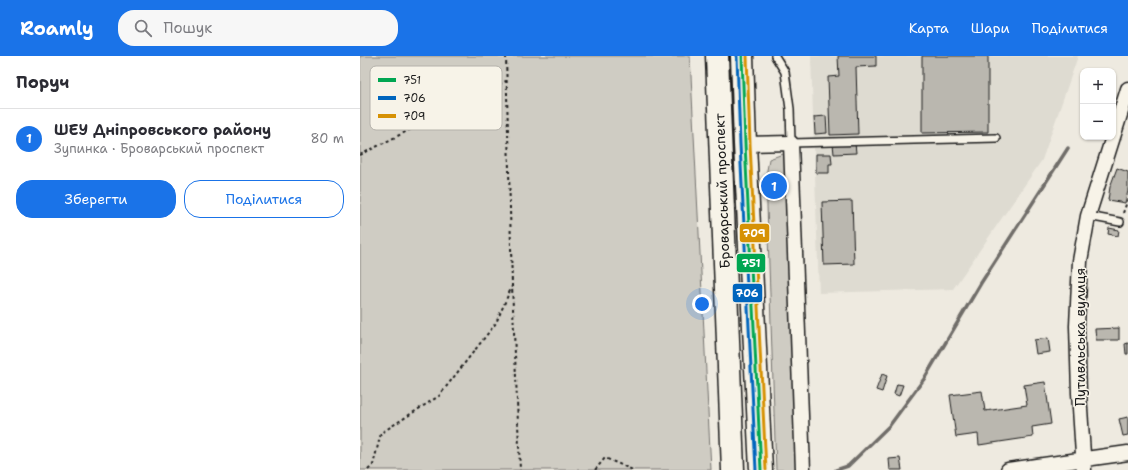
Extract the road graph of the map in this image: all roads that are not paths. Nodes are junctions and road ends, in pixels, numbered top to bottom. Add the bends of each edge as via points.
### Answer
1 (717, 56) edge
2 (742, 56) edge
3 (775, 56) edge
4 (1128, 89) edge
5 (1116, 127) edge
6 (996, 138) dead end
7 (1112, 140) edge
8 (791, 143) junction
9 (745, 144) junction
10 (1088, 216) junction
11 (1120, 222) road end
12 (1128, 453) edge
13 (1084, 465) edge
14 (733, 470) edge
15 (761, 470) edge
16 (803, 470) edge
17 (1008, 470) edge

1 - 14 highway, Броварський проспект
2 - 9 highway, Броварський проспект
3 - 8 lane via 785,72
4 - 5 street, Путивльська вулиця
6 - 8 lane
7 - 10 street, Путивльська вулиця
8 - 9 street, Броварський проспект
8 - 16 street
9 - 15 highway, Броварський проспект
10 - 11 lane
10 - 13 street, Путивльська вулиця via 1080,261 1077,326
12 - 13 street
13 - 17 street

